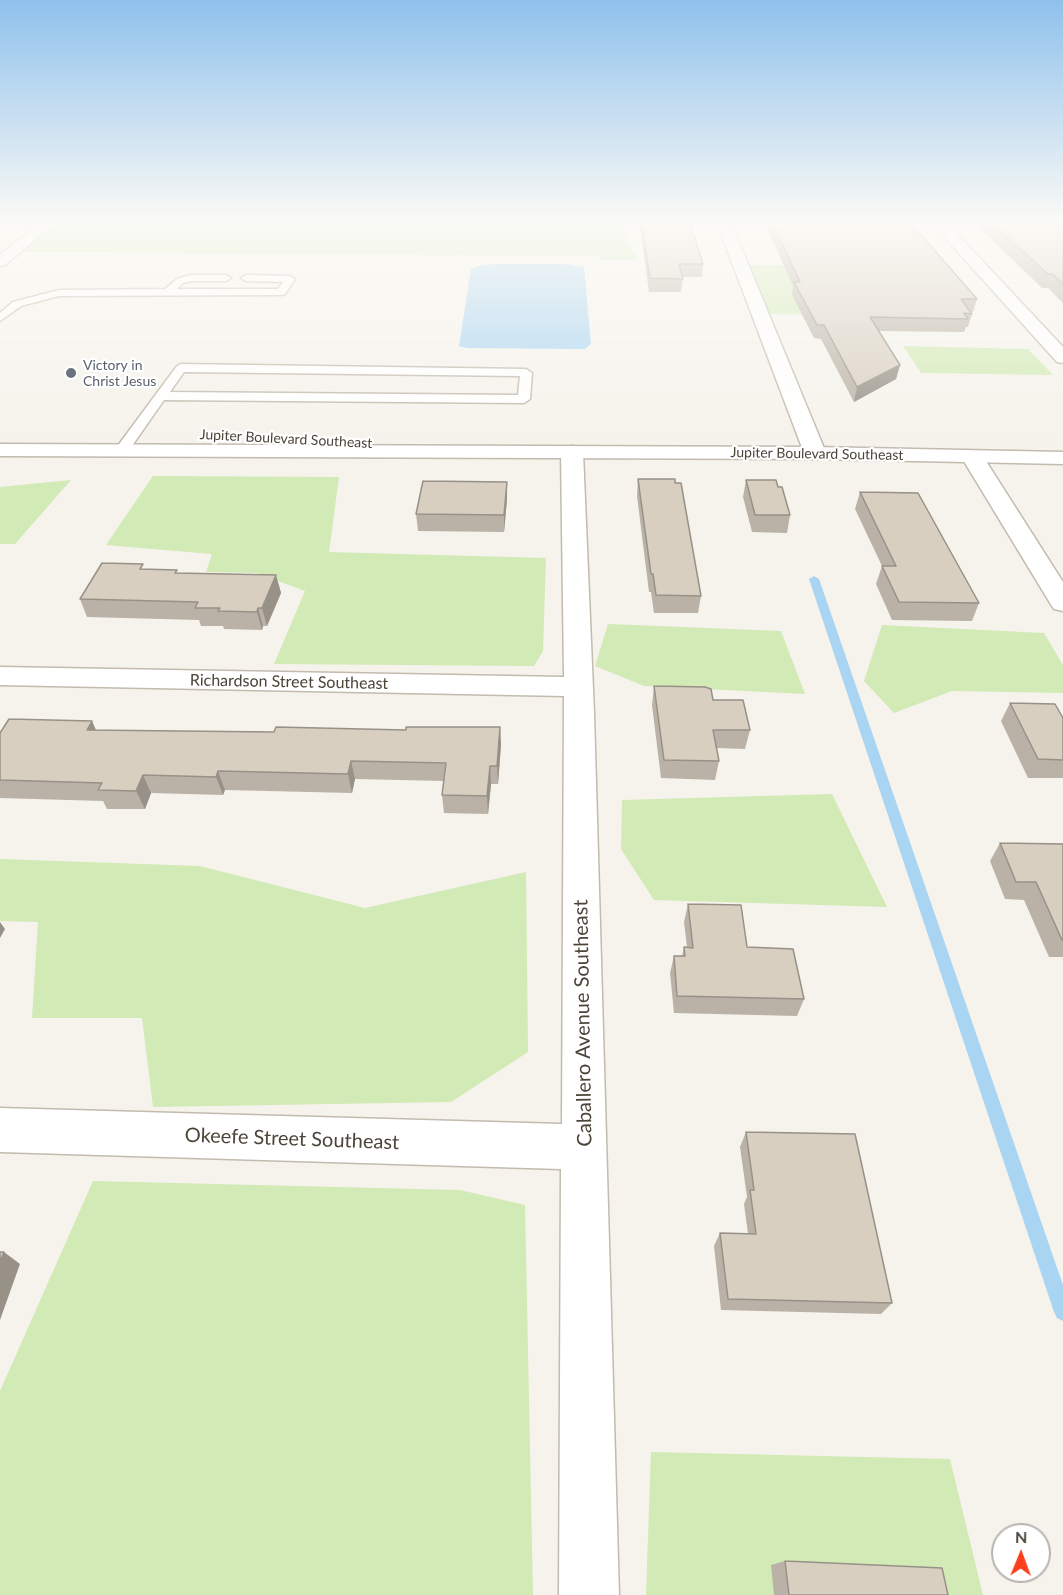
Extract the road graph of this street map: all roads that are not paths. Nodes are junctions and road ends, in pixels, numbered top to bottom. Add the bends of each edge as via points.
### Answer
1 (54, 294) edge
2 (752, 294) edge
3 (1005, 294) edge
4 (0, 318) edge
5 (1063, 358) edge
6 (161, 396) junction
7 (0, 430) edge
8 (136, 431) junction
9 (0, 450) edge
10 (122, 450) junction
11 (572, 452) junction
12 (815, 453) junction
13 (973, 458) junction
14 (1063, 458) edge
15 (1063, 603) edge
16 (0, 676) edge
17 (578, 687) junction
18 (0, 1130) edge
19 (584, 1147) junction
20 (590, 1595) edge

1 - 4 lane via 17,304
2 - 12 street
3 - 5 street
6 - 6 lane via 524,399 526,373 181,368
6 - 8 lane
7 - 8 street, Jupiter Boulevard Southeast
8 - 10 lane
8 - 11 street, Jupiter Boulevard Southeast
9 - 10 street, Jupiter Boulevard Southeast
10 - 11 street, Jupiter Boulevard Southeast
11 - 12 street, Jupiter Boulevard Southeast
11 - 17 street, Caballero Avenue Southeast
12 - 13 street, Jupiter Boulevard Southeast
13 - 14 street, Jupiter Boulevard Southeast
13 - 15 street
16 - 17 street, Richardson Street Southeast
17 - 19 street, Caballero Avenue Southeast
18 - 19 street, Okeefe Street Southeast
19 - 20 street, Caballero Avenue Southeast

